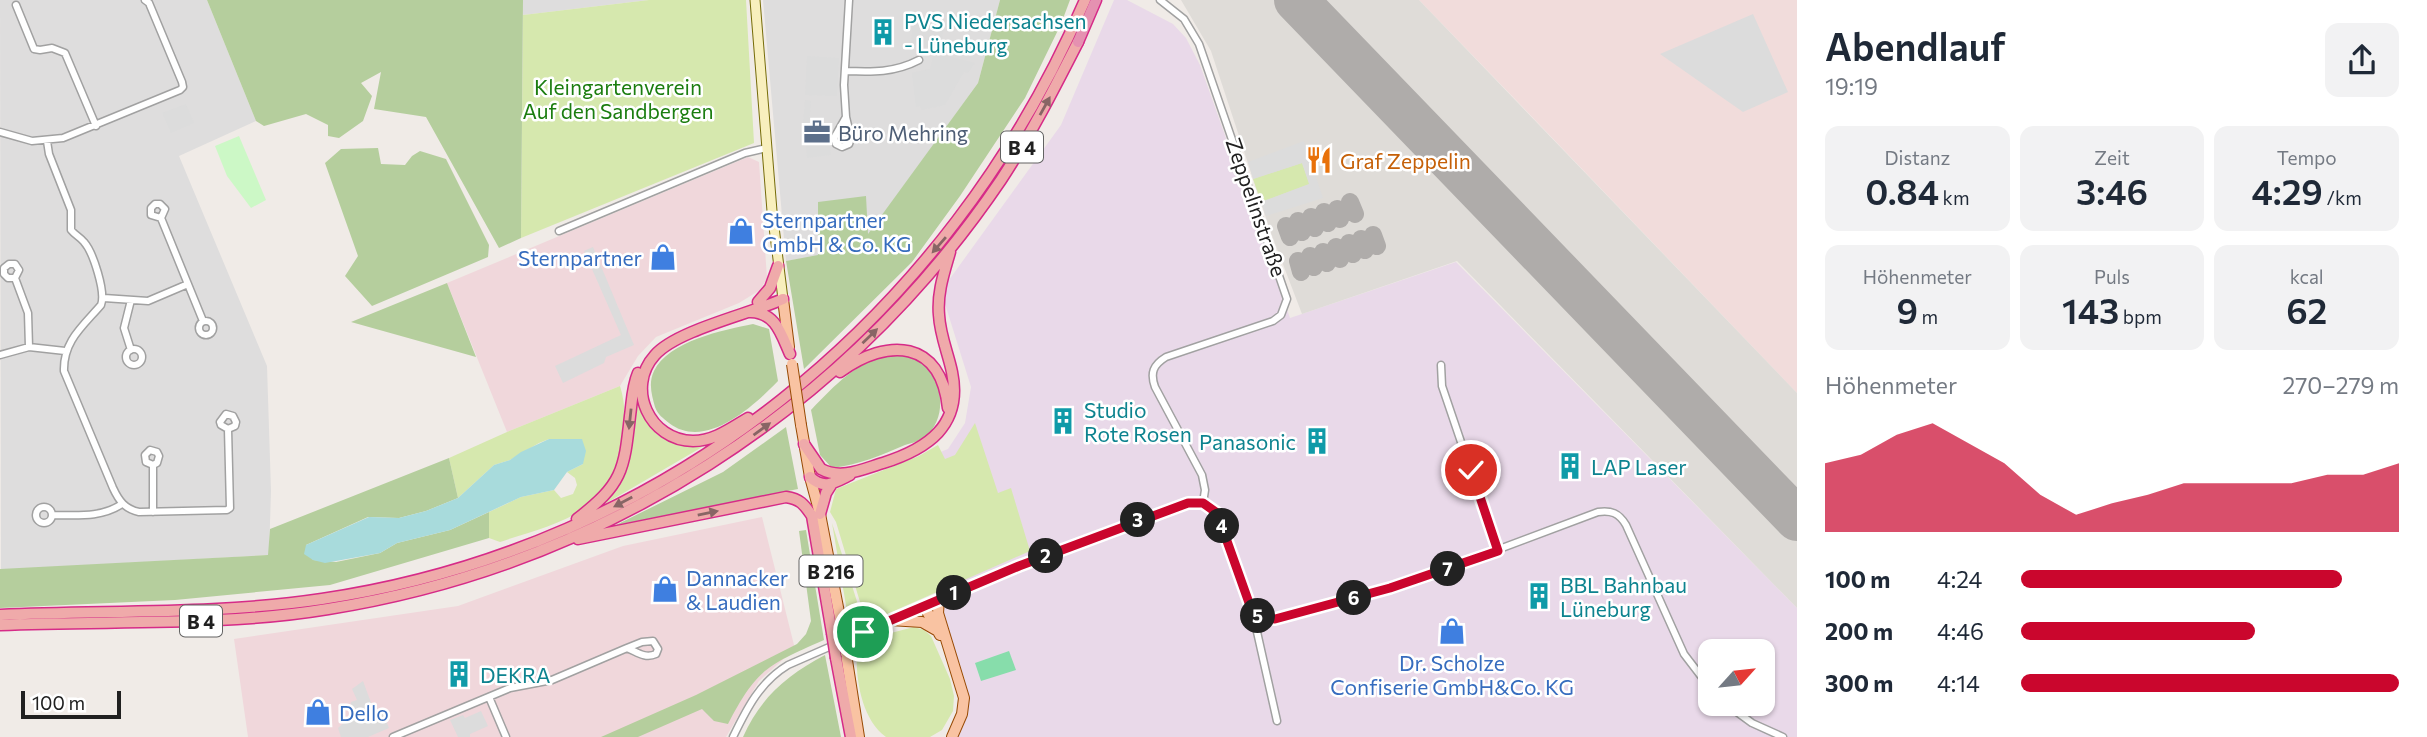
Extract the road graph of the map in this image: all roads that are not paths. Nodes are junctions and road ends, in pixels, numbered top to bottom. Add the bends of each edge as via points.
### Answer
1 (145, 0) edge
2 (755, 0) edge
3 (849, 0) edge
4 (1084, 0) edge
5 (1096, 0) edge
6 (1160, 0) edge
7 (16, 5) dead end
8 (919, 60) dead end
9 (845, 71) junction
10 (846, 117) dead end
11 (96, 126) junction
12 (0, 132) edge
13 (47, 141) junction
14 (767, 148) junction
15 (161, 218) dead end
16 (559, 231) dead end
17 (953, 245) junction
18 (778, 264) junction
19 (15, 278) dead end
20 (188, 284) junction
21 (104, 298) junction
22 (783, 299) junction
23 (131, 300) junction
24 (758, 302) junction
25 (745, 312) junction
26 (203, 321) dead end
27 (29, 347) junction
28 (131, 350) dead end
29 (65, 351) junction
30 (0, 355) edge
31 (791, 359) junction
32 (1441, 365) dead end
33 (820, 383) junction
34 (783, 399) junction
35 (949, 416) junction
36 (228, 429) dead end
37 (804, 444) junction
38 (153, 465) dead end
39 (858, 471) junction
40 (810, 477) junction
41 (831, 485) junction
42 (1203, 503) junction
43 (122, 504) junction
44 (153, 512) junction
45 (52, 515) dead end
46 (816, 515) junction
47 (566, 534) junction
48 (1498, 551) junction
49 (939, 599) junction
50 (924, 606) junction
51 (1253, 614) junction
52 (0, 615) edge
53 (890, 620) junction
54 (0, 625) edge
55 (939, 634) junction
56 (627, 648) dead end
57 (952, 657) junction
58 (1698, 672) edge
59 (489, 697) junction
60 (1742, 716) edge
61 (1277, 721) dead end
62 (854, 736) edge
63 (393, 737) edge
64 (506, 737) edge
65 (733, 737) edge
66 (952, 737) edge
67 (1783, 737) edge

1 - 11 street via 183,87
2 - 14 main road
3 - 9 street
4 -> 34 highway, B 4 via 1019,131 959,220 883,307
17 -> 5 highway, B 4 via 1028,137
6 - 42 street, Zeppelinstraße via 1184,19 1199,44 1286,294 1278,318 1166,358 1153,369 1155,387 1202,475
7 - 11 street via 34,49 65,53
8 - 9 street via 894,71
9 - 10 street
11 - 13 street
12 - 13 street
13 - 21 street via 71,210 71,230 85,244
14 - 16 street via 745,153
14 - 18 main road
15 - 20 street
33 -> 17 highway, B 4 via 891,315
17 - 35 highway via 938,301 954,382
18 - 22 main road, B 216
18 - 24 highway via 770,288
19 - 27 street via 28,313
20 - 23 street via 156,299
20 - 26 street
21 - 23 street
21 - 29 street
22 - 24 highway
22 - 25 highway
22 - 31 main road, B 216
23 - 28 street via 124,328
24 -> 47 highway via 673,337 645,359 633,388 620,474
25 - 31 highway via 762,313 774,320
25 - 34 highway via 675,341 655,355 642,379 646,410 670,435 691,441 721,434
27 - 29 street
27 - 30 street
29 - 43 street via 66,378
31 - 37 main road, B 216, bridge
32 - 48 street via 1442,386
33 - 35 highway via 872,354 902,349 921,357 936,371 947,395
47 -> 33 highway, B 4 via 624,514 688,478
34 -> 47 highway, B 4 via 682,469
35 - 39 highway via 928,443 906,456
36 - 44 street via 230,508
37 - 39 highway via 827,472
37 - 40 main road, B 216
38 - 44 street
39 - 41 highway
40 - 41 highway
40 - 46 main road, B 216
41 - 46 highway
42 - 49 street via 1188,503 1144,518
42 - 51 street via 1213,508 1220,520
43 - 44 street via 131,510
43 - 45 street via 100,514
47 -> 46 highway via 579,540 786,497 803,503
46 - 62 highway, B 216, bridge
47 - 52 highway, B 4 via 445,572 323,599 205,610
47 - 54 highway, B 4 via 509,563 324,610 195,621
48 - 51 street via 1390,588 1275,619
48 - 58 street via 1598,512 1614,512 1626,525 1684,654
49 - 50 street
49 - 57 main road via 937,613
50 - 53 street
50 - 55 main road
51 - 61 street
53 - 55 main road via 922,622
53 - 65 street via 774,673 754,697
55 - 57 main road
56 - 59 street via 552,680 519,685
57 - 66 main road via 964,698
59 - 63 street
59 - 64 street
60 - 67 street

